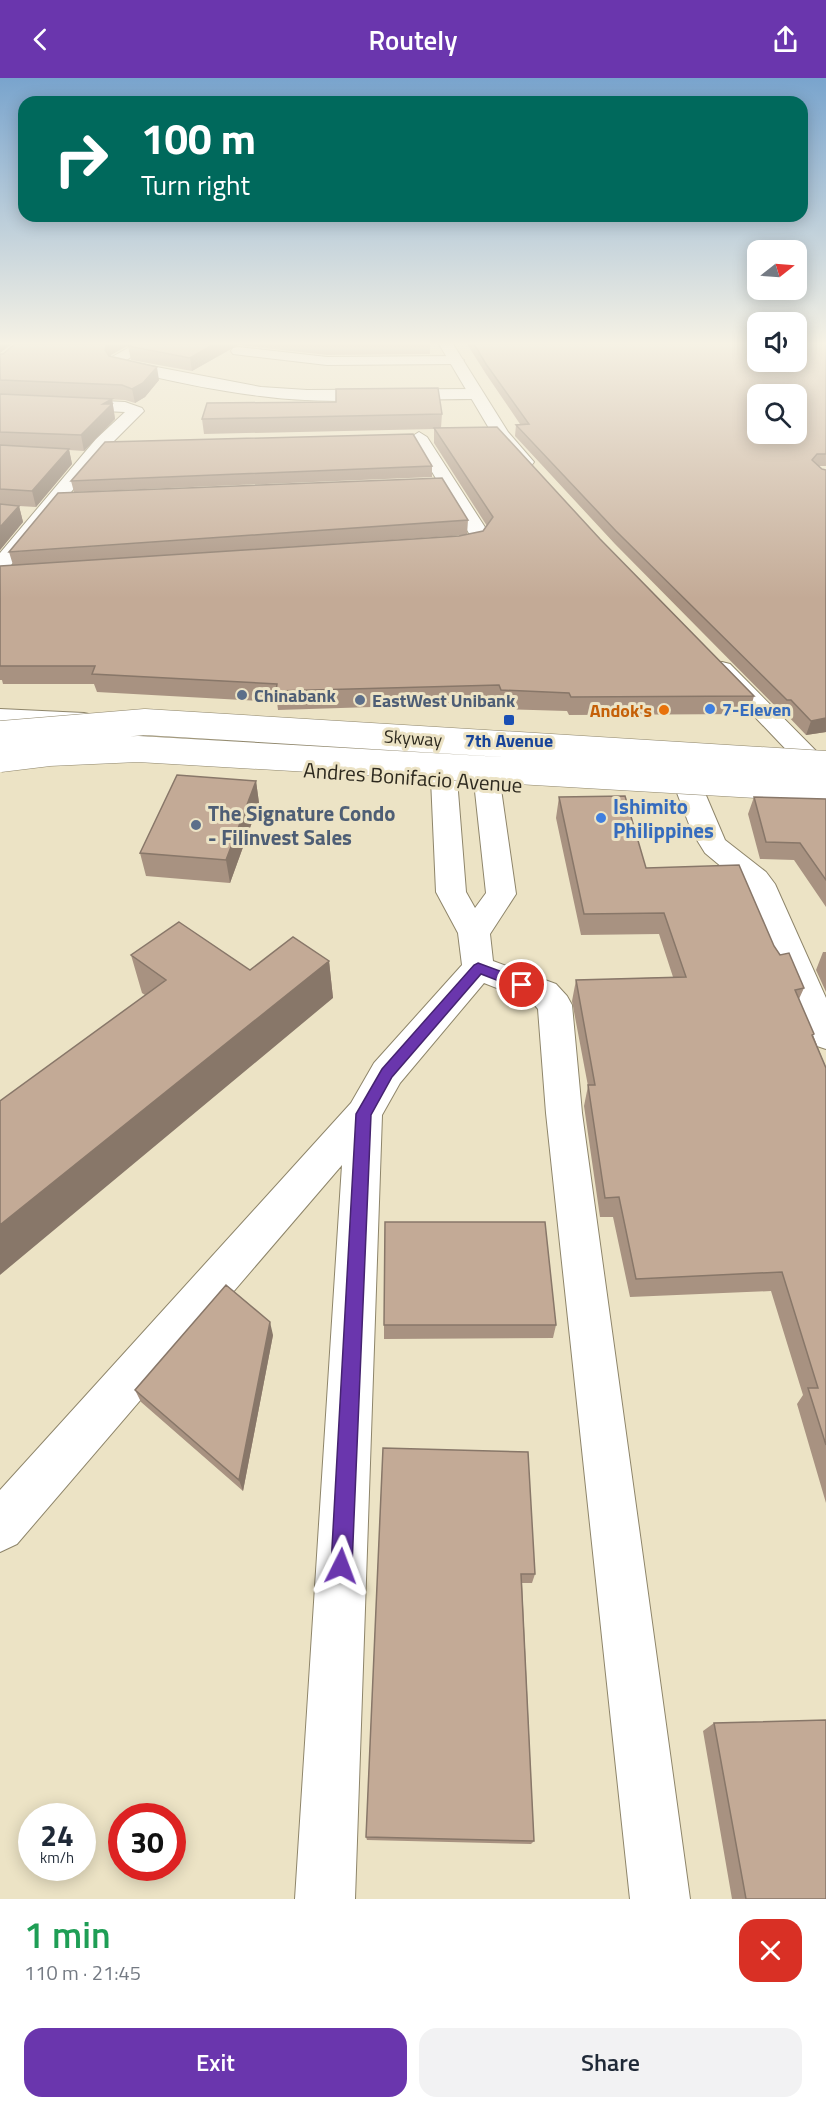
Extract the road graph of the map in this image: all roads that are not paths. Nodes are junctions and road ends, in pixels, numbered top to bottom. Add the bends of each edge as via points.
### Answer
1 (116, 429) edge
2 (497, 429) edge
3 (501, 435) junction
4 (477, 436) edge
5 (442, 437) edge
6 (125, 442) edge
7 (102, 443) junction
8 (67, 457) edge
9 (90, 458) junction
10 (538, 476) edge
11 (448, 484) junction
12 (427, 485) edge
13 (76, 499) edge
14 (49, 507) junction
15 (22, 513) edge
16 (423, 548) edge
17 (5, 572) edge
18 (705, 651) edge
19 (0, 716) edge
20 (146, 722) junction
21 (0, 723) edge
22 (0, 734) edge
23 (0, 748) edge
24 (0, 759) edge
25 (822, 765) edge
26 (444, 779) junction
27 (487, 782) junction
28 (826, 789) edge
29 (691, 793) junction
30 (826, 801) edge
31 (476, 950) junction
32 (826, 1036) edge
33 (364, 1114) junction
34 (0, 1527) edge
35 (325, 1899) edge
36 (660, 1899) edge

1 - 7 main road
2 - 3 main road
3 - 4 main road
3 - 10 main road
5 - 11 main road via 413,437
6 - 7 main road
7 - 9 main road
8 - 9 main road
9 - 14 main road
11 - 12 main road
11 - 16 main road via 480,535 475,542
13 - 14 main road
14 - 15 main road
14 - 17 main road
18 - 25 main road
19 - 25 main road, Andres Bonifacio Avenue
20 - 21 main road, bridge
20 - 22 main road, Skyway, bridge
20 - 25 main road, Skyway, bridge
23 - 26 main road, Andres Bonifacio Avenue
24 - 28 main road, Skyway, bridge via 138,749
26 - 27 main road, Andres Bonifacio Avenue
26 - 31 main road via 451,892
27 - 29 main road, Andres Bonifacio Avenue
27 - 31 main road via 501,894
29 - 30 main road, Andres Bonifacio Avenue
29 - 32 main road via 714,845 760,884
31 - 33 main road via 387,1073
31 - 36 main road via 544,993 555,1005 564,1113
33 - 34 main road
33 - 35 main road

